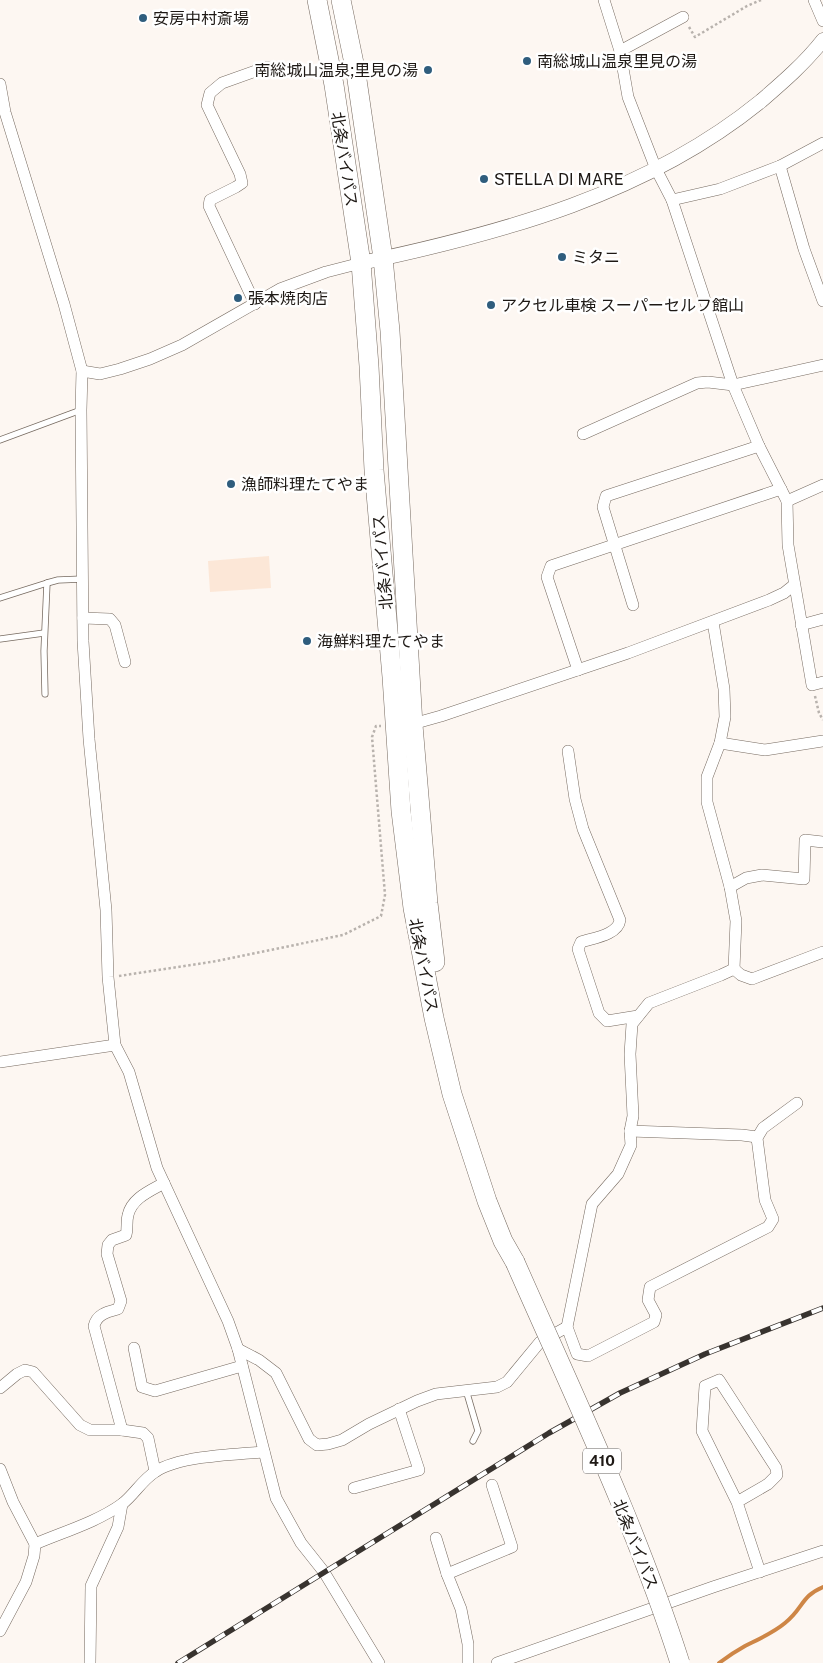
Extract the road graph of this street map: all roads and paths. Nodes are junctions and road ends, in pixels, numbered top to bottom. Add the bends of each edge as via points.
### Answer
1 (317, 0) edge
2 (341, 0) edge
3 (604, 0) edge
4 (761, 0) edge
5 (814, 0) edge
6 (683, 17) joint
7 (823, 21) edge
8 (823, 40) edge
9 (620, 51) junction
10 (267, 67) dead end
11 (0, 84) edge
12 (2, 112) edge
13 (823, 143) edge
14 (780, 166) junction
15 (656, 169) junction
16 (672, 200) junction
17 (383, 258) junction
18 (361, 263) junction
19 (823, 301) edge
20 (255, 304) junction
21 (823, 365) edge
22 (82, 371) junction
23 (733, 385) junction
24 (81, 410) junction
25 (583, 434) dead end
26 (0, 440) edge
27 (759, 446) junction
28 (823, 485) edge
29 (781, 489) junction
30 (787, 501) junction
31 (615, 544) junction
32 (83, 579) junction
33 (46, 583) junction
34 (794, 585) junction
35 (0, 598) edge
36 (634, 605) dead end
37 (83, 618) junction
38 (823, 619) edge
39 (713, 622) junction
40 (801, 625) junction
41 (44, 633) junction
42 (0, 639) edge
43 (126, 662) dead end
44 (578, 670) junction
45 (818, 683) edge
46 (45, 694) dead end
47 (823, 720) edge
48 (404, 726) junction
49 (372, 737) dead end
50 (823, 741) edge
51 (720, 743) junction
52 (568, 751) dead end
53 (823, 842) edge
54 (730, 887) junction
55 (823, 952) edge
56 (734, 969) junction
57 (108, 977) junction
58 (638, 1016) junction
59 (115, 1045) junction
60 (0, 1062) edge
61 (797, 1103) dead end
62 (630, 1131) junction
63 (757, 1137) junction
64 (164, 1183) junction
65 (567, 1327) junction
66 (134, 1348) dead end
67 (238, 1349) junction
68 (242, 1366) junction
69 (0, 1388) edge
70 (466, 1390) junction
71 (399, 1409) junction
72 (122, 1430) junction
73 (473, 1441) dead end
74 (264, 1452) junction
75 (0, 1469) edge
76 (155, 1471) junction
77 (492, 1485) dead end
78 (354, 1488) dead end
79 (737, 1502) junction
80 (122, 1504) junction
81 (436, 1538) dead end
82 (35, 1544) junction
83 (823, 1551) edge
84 (760, 1572) junction
85 (447, 1574) junction
86 (0, 1631) edge
87 (90, 1663) edge
88 (379, 1663) edge
89 (468, 1663) edge
90 (497, 1663) edge
91 (680, 1663) edge

1 - 18 highway, 北条バイパス / 410 via 334,85
2 - 17 highway, 北条バイパス / 410 via 356,73
3 - 9 street
4 - 6 path via 695,37
5 - 7 street
6 - 9 street
8 - 15 street via 796,70 741,117
9 - 15 street via 628,97
10 - 20 street via 222,83 210,93 208,105 242,183 210,200 208,206
11 - 12 street
12 - 22 street via 64,304
13 - 14 street
14 - 16 street via 720,188
14 - 19 street
15 - 16 street
15 - 17 street via 537,219
16 - 23 street
17 - 18 street
17 - 48 highway, 北条バイパス / 410 via 390,331
18 - 20 street via 280,289
18 - 48 highway, 北条バイパス / 410 via 374,470
20 - 22 street via 150,359 100,374
21 - 23 street
22 - 24 street
23 - 25 street via 697,383
23 - 27 street
24 - 26 lane
24 - 32 street
27 - 29 street
27 - 31 street via 606,496 603,507
28 - 30 street
29 - 30 street
29 - 31 street
30 - 34 street via 788,545
31 - 36 street
31 - 44 street via 551,566 549,571 548,577
32 - 33 lane
32 - 37 street
33 - 35 lane
33 - 41 lane
34 - 39 street via 784,593
34 - 40 street
37 - 43 street via 110,619 115,625
37 - 57 street via 88,739 106,910
38 - 40 street
39 - 44 street
39 - 51 street via 724,689 725,716
40 - 45 street
41 - 42 lane
41 - 46 lane
44 - 48 street
45 - 47 path via 819,713
48 - 91 highway, 北条バイパス / 410, bridge via 401,811 409,882 452,1094 503,1241 620,1504
49 - 57 path via 385,895 382,916 343,934 217,961
50 - 51 street via 765,750
51 - 54 street via 707,777 707,802
52 - 58 street via 583,829 620,920 615,931 581,942 578,949 599,1013 607,1021
53 - 54 street via 805,840 804,879 762,875 746,878
54 - 56 street via 736,921
55 - 56 street via 752,979
56 - 58 street via 650,1003
57 - 59 street
58 - 62 street via 632,1024 633,1116
59 - 60 street
59 - 64 street via 129,1072
61 - 63 street via 763,1128
62 - 63 street
62 - 65 street via 631,1145 618,1174 592,1204
63 - 65 street via 765,1200 773,1219 768,1228 650,1287 648,1300 656,1315 654,1322 588,1356 577,1354
64 - 67 street
64 - 72 street via 134,1201 128,1215 126,1235 108,1245 107,1254 121,1301 118,1309 96,1319 94,1326
65 - 70 street via 540,1342 508,1382 497,1387
66 - 68 street via 142,1387 155,1391
67 - 68 street
67 - 71 street via 276,1373 309,1439 317,1445 342,1440
68 - 74 street
69 - 72 street via 25,1370 33,1372 80,1426 90,1430
70 - 71 street via 436,1394
70 - 73 lane via 478,1431
71 - 78 street via 419,1470
72 - 76 street via 148,1438
74 - 76 street via 212,1456
74 - 88 street via 276,1498 301,1543 324,1572
75 - 82 street
76 - 80 street
77 - 85 street via 512,1547
79 - 79 street via 702,1431 705,1386 719,1380 776,1468 777,1475 768,1484
79 - 84 street
80 - 82 street
80 - 87 street via 118,1527 91,1586
81 - 85 street
82 - 86 street via 26,1582
83 - 84 street
84 - 90 street
85 - 89 street via 462,1609

